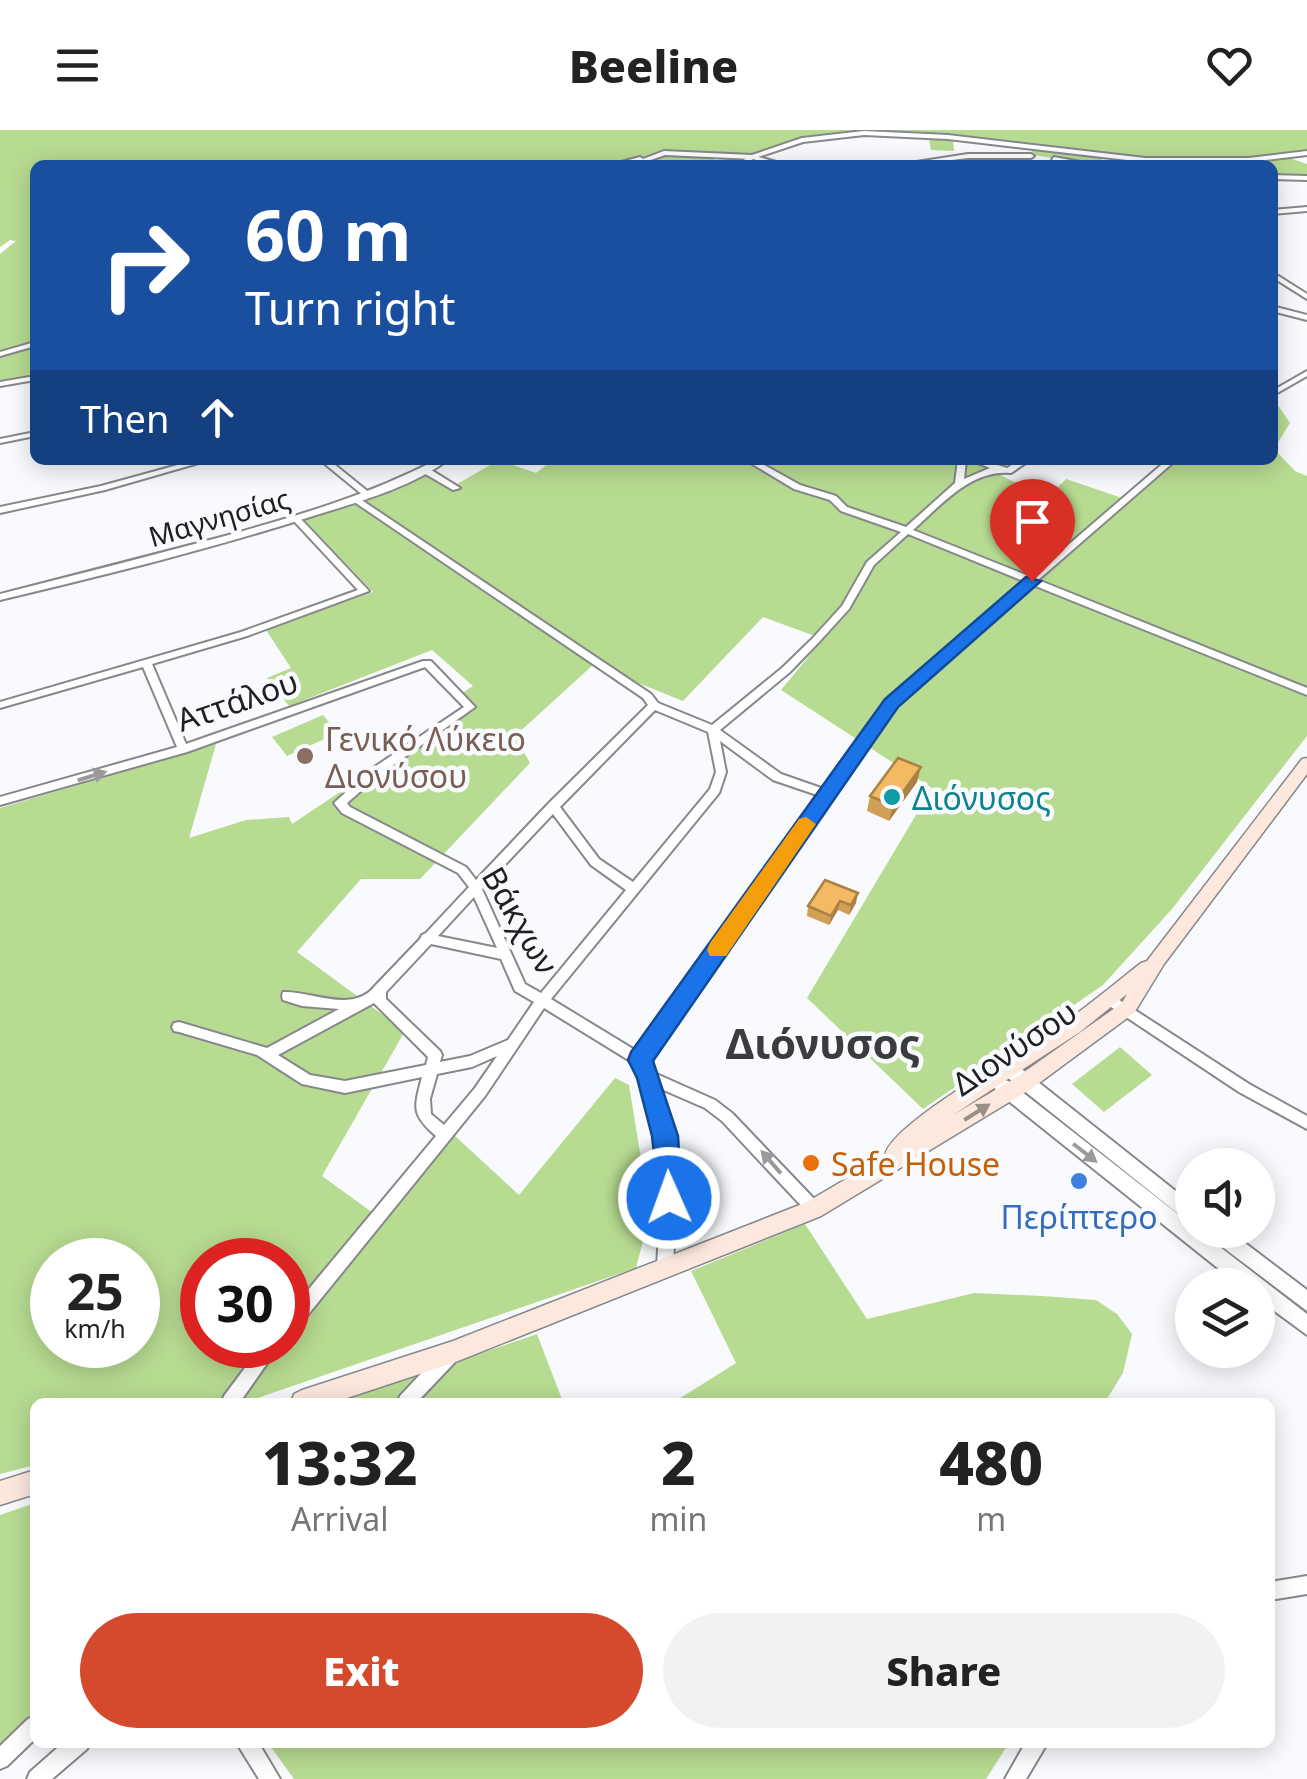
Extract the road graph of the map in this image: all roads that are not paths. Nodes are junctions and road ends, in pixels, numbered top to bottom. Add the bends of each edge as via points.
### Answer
1 (1025, 146) junction
2 (1307, 153) edge
3 (1031, 156) junction
4 (752, 157) junction
5 (945, 158) joint
6 (640, 159) joint
7 (635, 160) edge
8 (747, 160) edge
9 (763, 160) edge
10 (932, 160) edge
11 (1007, 160) edge
12 (1055, 160) edge
13 (1149, 160) edge
14 (1260, 160) edge
15 (1278, 177) edge
16 (1307, 178) edge
17 (1307, 209) edge
18 (1278, 211) edge
19 (1278, 278) edge
20 (1307, 297) edge
21 (1278, 310) edge
22 (1307, 318) edge
23 (30, 345) edge
24 (0, 354) edge
25 (1307, 374) edge
26 (30, 379) edge
27 (0, 384) edge
28 (1278, 391) edge
29 (30, 435) edge
30 (0, 441) edge
31 (187, 465) edge
32 (330, 465) edge
33 (434, 465) edge
34 (762, 465) edge
35 (961, 465) edge
36 (986, 465) edge
37 (1020, 465) edge
38 (1166, 465) edge
39 (995, 469) junction
40 (425, 470) junction
41 (959, 484) junction
42 (456, 488) dead end
43 (367, 494) junction
44 (354, 499) junction
45 (0, 510) edge
46 (296, 518) junction
47 (908, 531) junction
48 (1032, 581) junction
49 (0, 596) edge
50 (146, 662) junction
51 (1307, 692) edge
52 (0, 705) edge
53 (654, 705) junction
54 (468, 710) joint
55 (713, 730) junction
56 (183, 749) junction
57 (1307, 763) edge
58 (826, 794) junction
59 (0, 801) edge
60 (553, 806) junction
61 (476, 888) junction
62 (636, 890) junction
63 (426, 938) junction
64 (504, 955) junction
65 (288, 996) dead end
66 (377, 996) junction
67 (542, 1001) junction
68 (1119, 1003) junction
69 (356, 1005) junction
70 (179, 1028) dead end
71 (511, 1044) junction
72 (266, 1054) junction
73 (640, 1060) junction
74 (432, 1071) junction
75 (1001, 1072) junction
76 (649, 1077) junction
77 (1016, 1088) junction
78 (1307, 1124) edge
79 (444, 1134) junction
80 (883, 1164) junction
81 (1175, 1202) edge
82 (814, 1209) junction
83 (1237, 1248) edge
84 (665, 1268) junction
85 (1234, 1268) edge
86 (310, 1299) edge
87 (1275, 1301) edge
88 (1307, 1302) edge
89 (1307, 1326) edge
90 (453, 1352) junction
91 (255, 1368) edge
92 (233, 1398) edge
93 (314, 1398) edge
94 (410, 1398) edge
95 (30, 1483) edge
96 (0, 1492) edge
97 (1307, 1586) edge
98 (1275, 1590) edge
99 (30, 1731) edge
100 (73, 1748) edge
101 (250, 1748) edge
102 (1034, 1748) edge
103 (0, 1759) edge
104 (37, 1779) edge
105 (270, 1779) edge
106 (1015, 1779) edge

1 - 3 street
1 - 4 street via 864,134 802,140
1 - 13 street
2 - 14 street
3 - 5 street
3 - 11 street
3 - 12 street
4 - 6 street via 668,153
4 - 8 street
4 - 9 street
5 - 10 street
6 - 7 street
15 - 16 street
17 - 18 street
19 - 20 street
21 - 22 street
23 - 24 street
25 - 28 street
26 - 27 street
29 - 30 street
31 - 45 street
32 - 43 street
33 - 40 street, Μαγνησίας
34 - 47 street via 842,508
35 - 41 street
36 - 39 street
37 - 39 street
38 - 48 street
39 - 41 street
40 - 42 street
40 - 43 street, Μαγνησίας
41 - 47 street
43 - 44 street, Μαγνησίας
44 - 46 street, Μαγνησίας
44 - 53 street
46 - 49 street, Μαγνησίας
46 - 50 street via 364,591
47 - 48 street
47 - 55 street via 870,564 846,607 816,641
48 - 51 street
48 - 58 street via 891,703
50 - 52 street
50 - 56 street
53 - 55 street
53 - 60 street
54 - 56 street, Αττάλου via 424,662
54 - 61 street, Βάκχων via 340,803 462,870
55 - 58 street via 777,777
55 - 62 street via 722,772 716,790
59 -> 56 street, Αττάλου
57 - 68 main road, Διονύσου
58 - 73 street
60 - 61 street
60 - 62 street via 586,856
61 - 63 street
61 - 64 street, Βάκχων
62 - 67 street
63 - 64 street
63 - 66 street
64 - 67 street, Βάκχων via 520,987
65 - 69 street
66 - 69 street
66 - 74 street via 430,1046
67 - 71 street
67 - 73 street, Βάκχων
68 - 75 main road, Διονύσου
68 - 77 main road, Διονύσου
68 - 78 street
69 - 72 street
70 - 72 street
71 - 74 street
71 - 79 street
72 - 74 street via 308,1080 346,1086
73 - 76 street
74 - 79 street via 424,1118
75 - 77 street
75 - 80 main road, Διονύσου via 922,1125
82 -> 76 street via 727,1117
76 - 84 street via 670,1166
80 -> 77 main road, Διονύσου
77 - 81 street
77 -> 85 street
79 - 86 street
80 - 82 main road, Διονύσου
82 - 84 main road, Διονύσου
83 - 88 street
84 - 90 main road, Διονύσου
87 - 89 street
90 - 93 main road, Διονύσου
90 - 94 street, Διονύσου
91 - 92 street
95 - 96 main road
97 - 98 street
99 - 103 street
100 - 104 street
101 - 105 street
102 - 106 street

